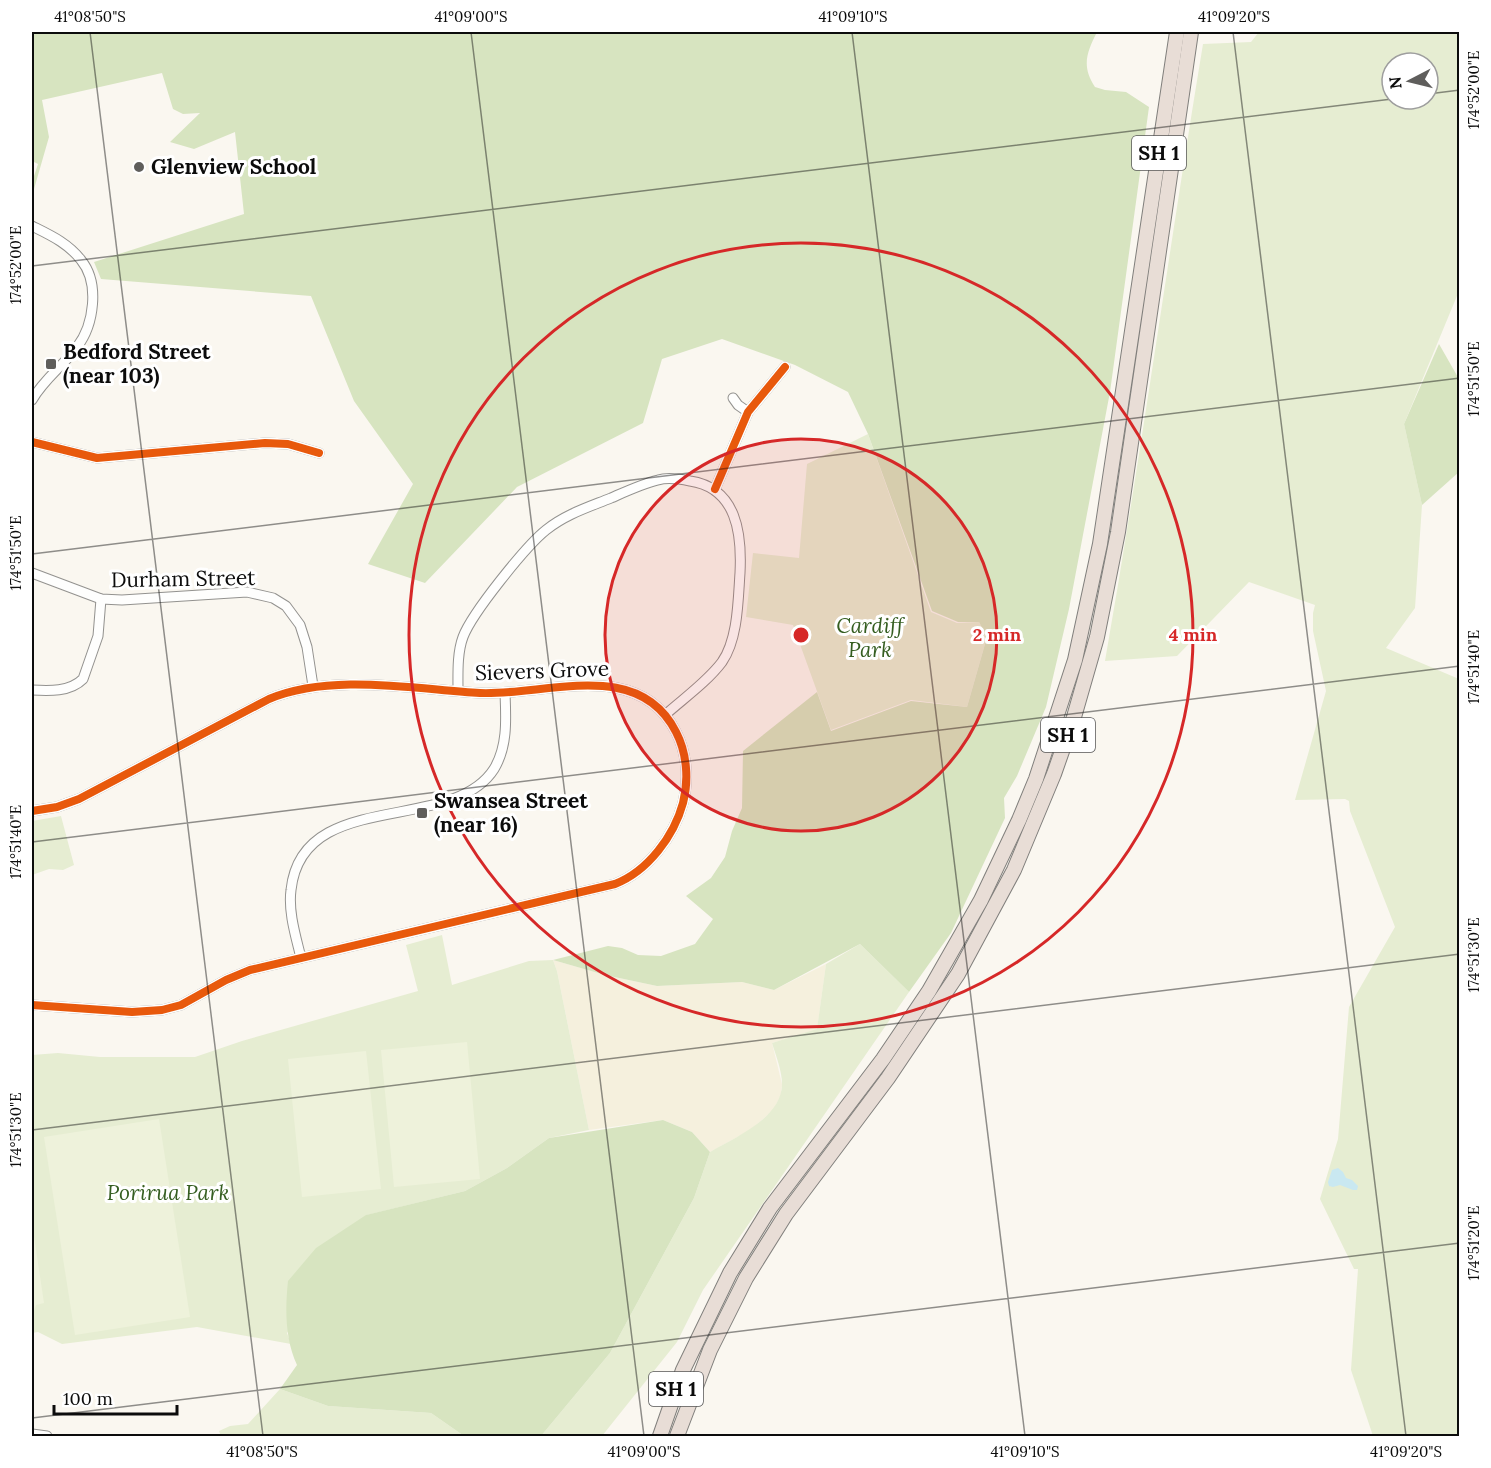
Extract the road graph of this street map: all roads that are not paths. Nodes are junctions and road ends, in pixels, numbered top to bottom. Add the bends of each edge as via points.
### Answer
1 (1177, 32) edge
2 (1191, 32) edge
3 (32, 226) edge
4 (786, 367) dead end
5 (733, 398) dead end
6 (32, 400) edge
7 (748, 412) junction
8 (32, 442) edge
9 (319, 453) dead end
10 (715, 489) junction
11 (32, 573) edge
12 (101, 598) junction
13 (314, 686) junction
14 (32, 690) edge
15 (458, 691) junction
16 (505, 693) junction
17 (665, 715) junction
18 (32, 811) edge
19 (301, 958) junction
20 (32, 1005) edge
21 (32, 1434) edge
22 (47, 1437) edge
23 (660, 1437) edge
24 (677, 1437) edge

1 - 23 highway, SH 1 via 1100,544 1075,660 1035,779 981,900 929,991 883,1059 770,1208 730,1272 683,1370
2 - 24 highway, SH 1 via 1118,532 1097,637 1054,774 1014,870 958,974 888,1078 786,1214 746,1278 710,1350
3 - 6 street via 57,238 83,262 93,296 90,321 78,347 43,382
4 - 7 street
5 - 7 street
7 - 10 street
8 - 9 street via 97,459 265,443 288,444
10 - 15 street via 699,482 660,479 560,519 544,531 468,625 460,651
10 - 17 street via 727,503 740,531 740,578 733,637 723,660
11 - 12 street, Durham Street
12 - 13 street, Durham Street via 247,592 273,598 286,606 300,625
12 - 14 street via 98,636 83,679 59,690
13 - 15 street, Sievers Grove
13 - 18 street, Sievers Grove via 268,699 79,799
15 - 16 street, Sievers Grove
16 - 17 street, Sievers Grove via 565,686 620,687
16 - 19 street via 502,748 493,770 477,786 451,799 338,828 305,851 290,891
17 - 19 street, Sievers Grove via 682,746 686,792 679,816 666,837 648,863 631,876 592,890
19 - 20 street, Sievers Grove via 238,975 181,1005 162,1010 132,1012
21 - 22 street

